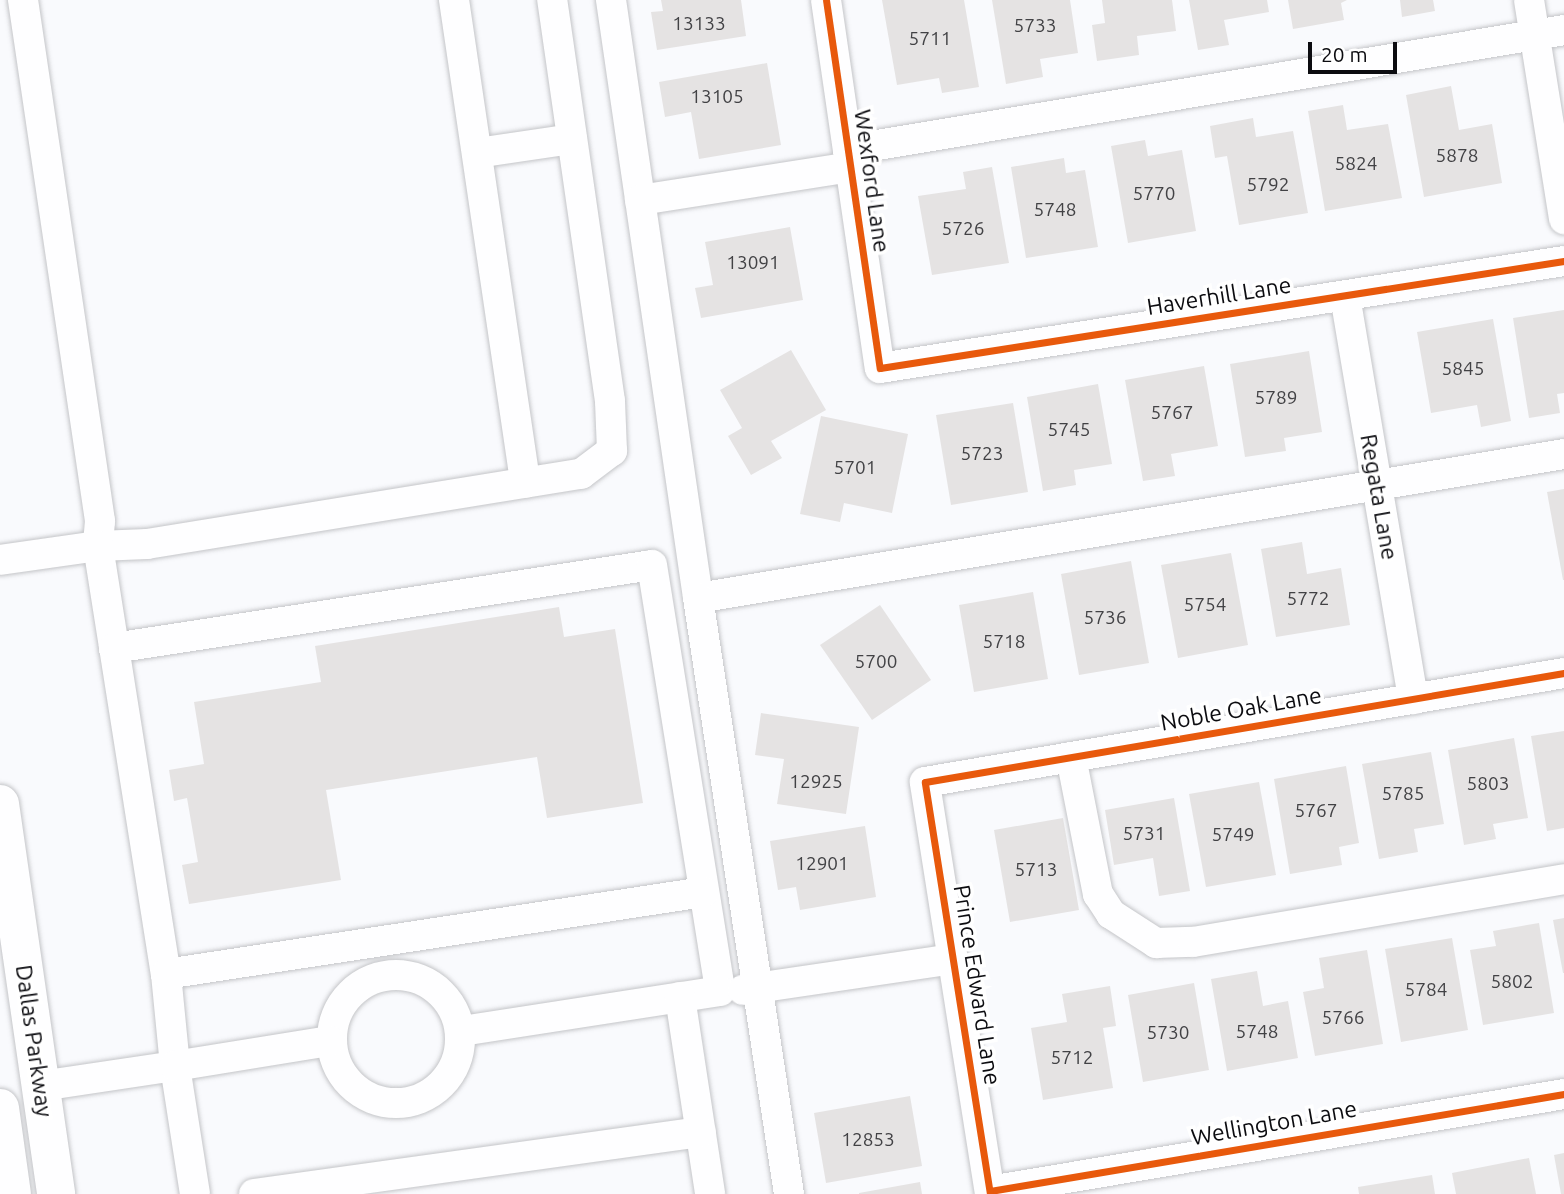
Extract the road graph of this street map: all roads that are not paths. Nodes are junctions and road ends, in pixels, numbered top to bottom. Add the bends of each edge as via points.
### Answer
1 (23, 0) edge
2 (454, 0) edge
3 (552, 0) edge
4 (611, 0) edge
5 (826, 0) edge
6 (1530, 0) edge
7 (1550, 33) edge
8 (572, 139) junction
9 (477, 153) junction
10 (849, 158) junction
11 (640, 200) junction
12 (1564, 219) edge
13 (1564, 261) edge
14 (1345, 296) junction
15 (880, 368) joint
16 (1564, 454) edge
17 (525, 483) junction
18 (1377, 484) junction
19 (98, 545) junction
20 (0, 560) edge
21 (698, 598) junction
22 (114, 648) junction
23 (1564, 673) edge
24 (1413, 699) junction
25 (1071, 757) junction
26 (925, 782) joint
27 (0, 804) edge
28 (1564, 878) edge
29 (704, 892) junction
30 (953, 958) junction
31 (166, 974) junction
32 (760, 989) junction
33 (720, 991) junction
34 (680, 997) junction
35 (461, 1031) junction
36 (330, 1041) junction
37 (175, 1066) junction
38 (41, 1086) junction
39 (1564, 1094) edge
40 (0, 1108) edge
41 (701, 1132) junction
42 (990, 1192) edge
43 (12, 1194) edge
44 (57, 1194) edge
45 (195, 1194) edge
46 (254, 1194) edge
47 (710, 1194) edge
48 (789, 1194) edge

1 - 19 street via 100,521
2 - 9 street
3 - 8 street
4 - 11 street
5 - 10 street, Wexford Lane
6 - 7 street
7 - 10 street
7 - 12 street
8 - 9 street
8 - 17 street via 610,401 612,451 581,474
9 - 17 street
10 - 11 street
10 - 15 street, Wexford Lane
11 - 21 street
13 - 14 street, Haverhill Lane
14 - 15 street, Haverhill Lane
14 - 18 street, Regata Lane
16 - 18 street
17 - 19 street via 147,544
18 - 21 street
18 - 24 street, Regata Lane
19 - 20 street
19 - 22 street
21 - 32 street
22 - 29 street via 652,565
22 - 31 street
23 - 24 street, Noble Oak Lane
24 - 25 street, Noble Oak Lane
25 - 26 street, Noble Oak Lane
25 - 28 street via 1098,894 1111,914 1156,943 1194,942
26 - 30 street, Prince Edward Lane
27 - 38 main road, Dallas Parkway
29 - 31 street
29 - 33 street
30 - 32 street
30 - 42 street, Prince Edward Lane
31 - 37 street
32 - 33 street
32 - 48 street
33 - 34 street
34 - 35 street
34 - 41 street
35 - 36 street via 447,996 428,982 402,975 374,978 351,994 336,1015
35 - 36 street via 461,1057 450,1073 431,1094 404,1101 380,1101 356,1091 338,1072
36 - 37 street
37 - 38 street
37 - 45 street
38 - 44 main road, Dallas Parkway
39 - 42 street, Wellington Lane
40 - 43 main road
41 - 46 street
41 - 47 street

